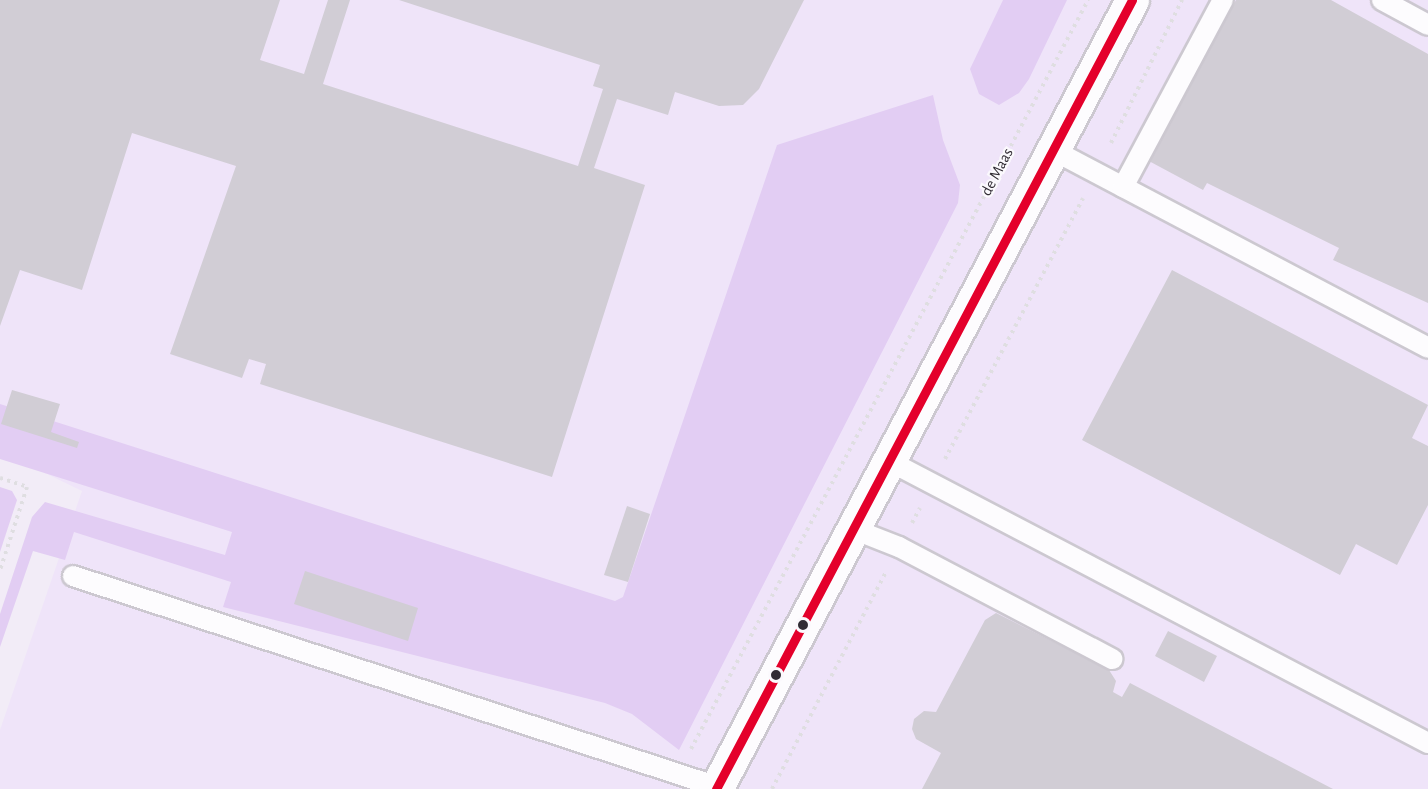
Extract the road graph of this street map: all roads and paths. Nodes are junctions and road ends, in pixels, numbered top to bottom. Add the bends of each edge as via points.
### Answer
1 (1088, 0) edge
2 (1132, 0) edge
3 (1182, 0) edge
4 (1224, 0) edge
5 (1382, 0) edge
6 (1428, 25) edge
7 (1053, 150) junction
8 (1096, 173) junction
9 (1124, 188) junction
10 (1428, 348) edge
11 (890, 460) junction
12 (0, 478) edge
13 (933, 481) junction
14 (853, 529) junction
15 (899, 548) junction
16 (0, 570) edge
17 (74, 576) dead end
18 (1112, 659) dead end
19 (1428, 743) edge
20 (678, 774) junction
21 (719, 788) edge
22 (772, 789) edge

1 - 20 path, de Maas
2 - 7 street
3 - 8 path
4 - 9 lane
5 - 6 lane
7 - 8 lane
7 - 11 street
8 - 9 lane
8 - 13 path
9 - 10 lane
11 - 13 lane
11 - 14 street
12 - 16 path via 27,487
13 - 15 path
13 - 19 lane
14 - 15 lane
14 - 21 street
15 - 18 lane
15 - 22 path
17 - 20 lane
20 - 21 lane

